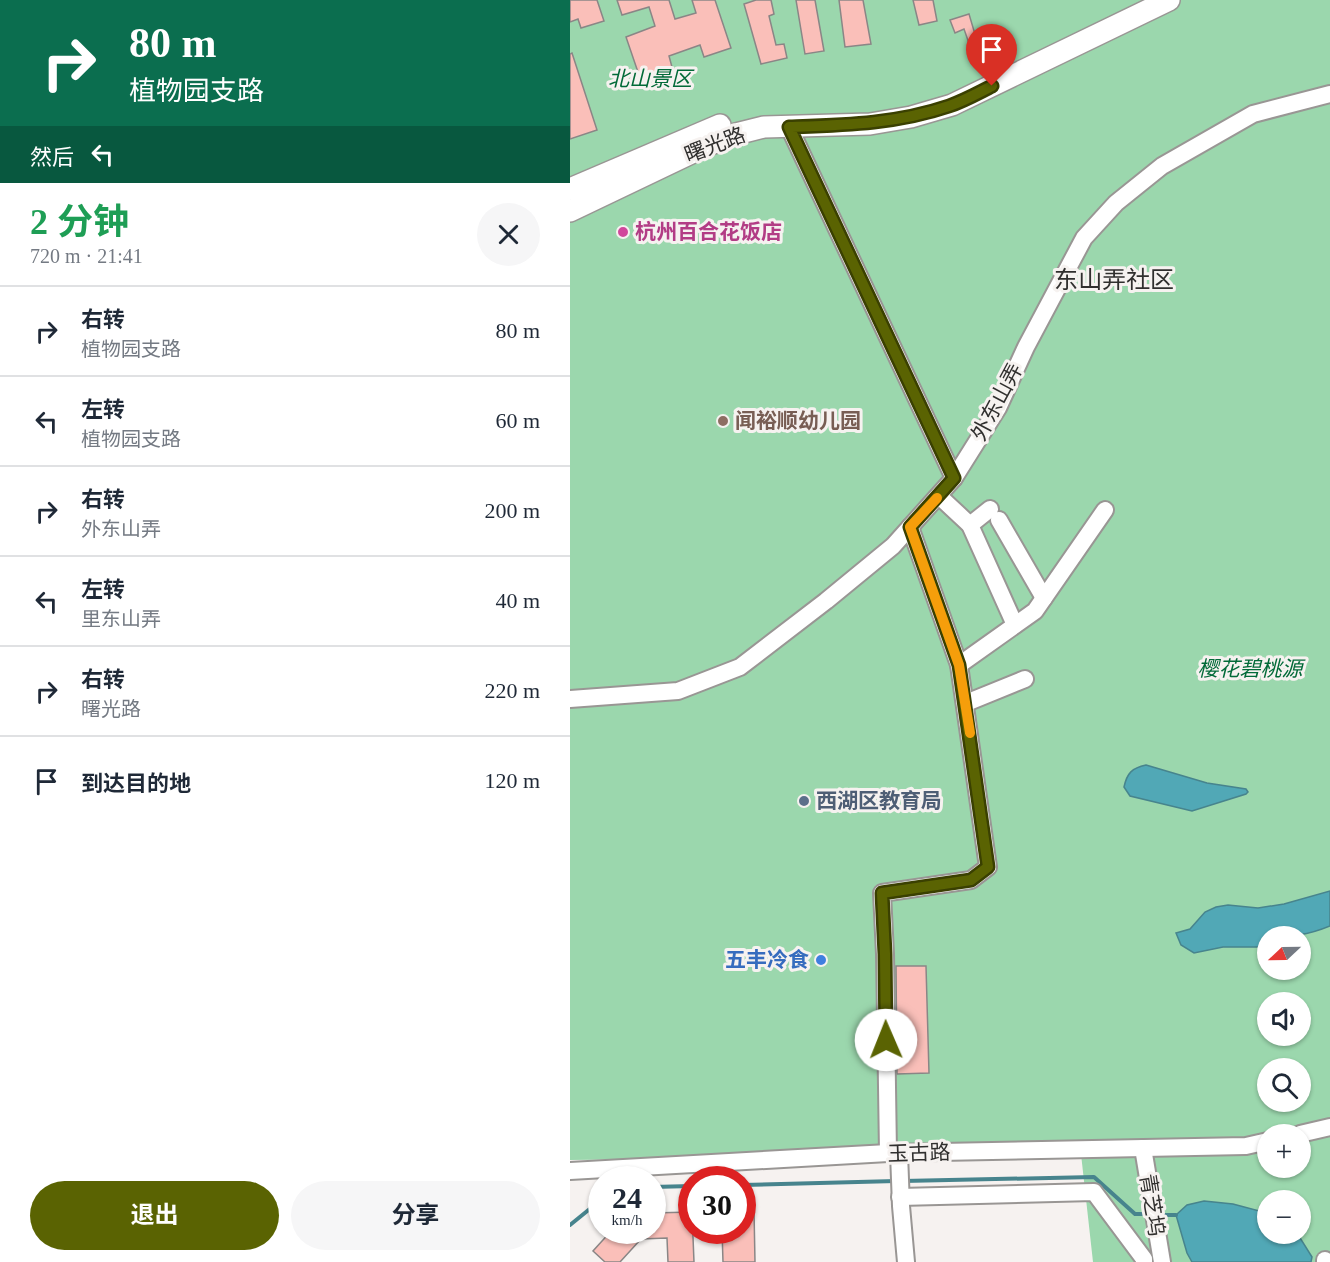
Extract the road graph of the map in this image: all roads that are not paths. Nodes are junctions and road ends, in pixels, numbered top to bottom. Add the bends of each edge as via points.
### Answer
1 (1142, 0) edge
2 (1169, 0) edge
3 (1330, 94) edge
4 (789, 127) junction
5 (570, 189) edge
6 (570, 211) edge
7 (954, 478) junction
8 (939, 496) junction
9 (1105, 510) dead end
10 (970, 525) junction
11 (910, 527) junction
12 (1044, 598) junction
13 (1016, 625) junction
14 (959, 665) junction
15 (1024, 679) dead end
16 (570, 699) edge
17 (966, 704) junction
18 (1330, 1127) edge
19 (1311, 1131) edge
20 (1257, 1144) edge
21 (1143, 1148) junction
22 (894, 1153) junction
23 (570, 1171) edge
24 (901, 1202) junction
25 (1162, 1260) edge
26 (906, 1262) edge
27 (1144, 1262) edge

1 - 5 main road, 曙光路 via 956,92 903,109 761,114 731,121
2 - 4 main road, 曙光路 via 952,105 870,124
3 - 7 street, 外东山弄 via 1253,114 1162,166 1116,204 1084,238 998,408
4 - 6 main road, 曙光路 via 764,127 736,134
4 - 7 street
7 - 8 street, 外东山弄
8 - 10 street
8 - 11 street, 外东山弄
9 - 12 street
10 - 12 street via 994,514
10 - 13 street
11 - 14 street
11 - 16 street, 外东山弄 via 893,546 740,667 678,691
12 - 13 street via 1035,611
13 - 14 street
14 - 17 street
15 - 17 street
17 - 22 street via 988,867 971,880 882,893
18 - 19 street
20 - 21 street, 玉古路
21 - 22 street, 玉古路
21 - 25 street, 青芝坞
22 - 23 street, 玉古路
22 - 24 street
24 - 26 street
24 - 27 street via 1094,1192

